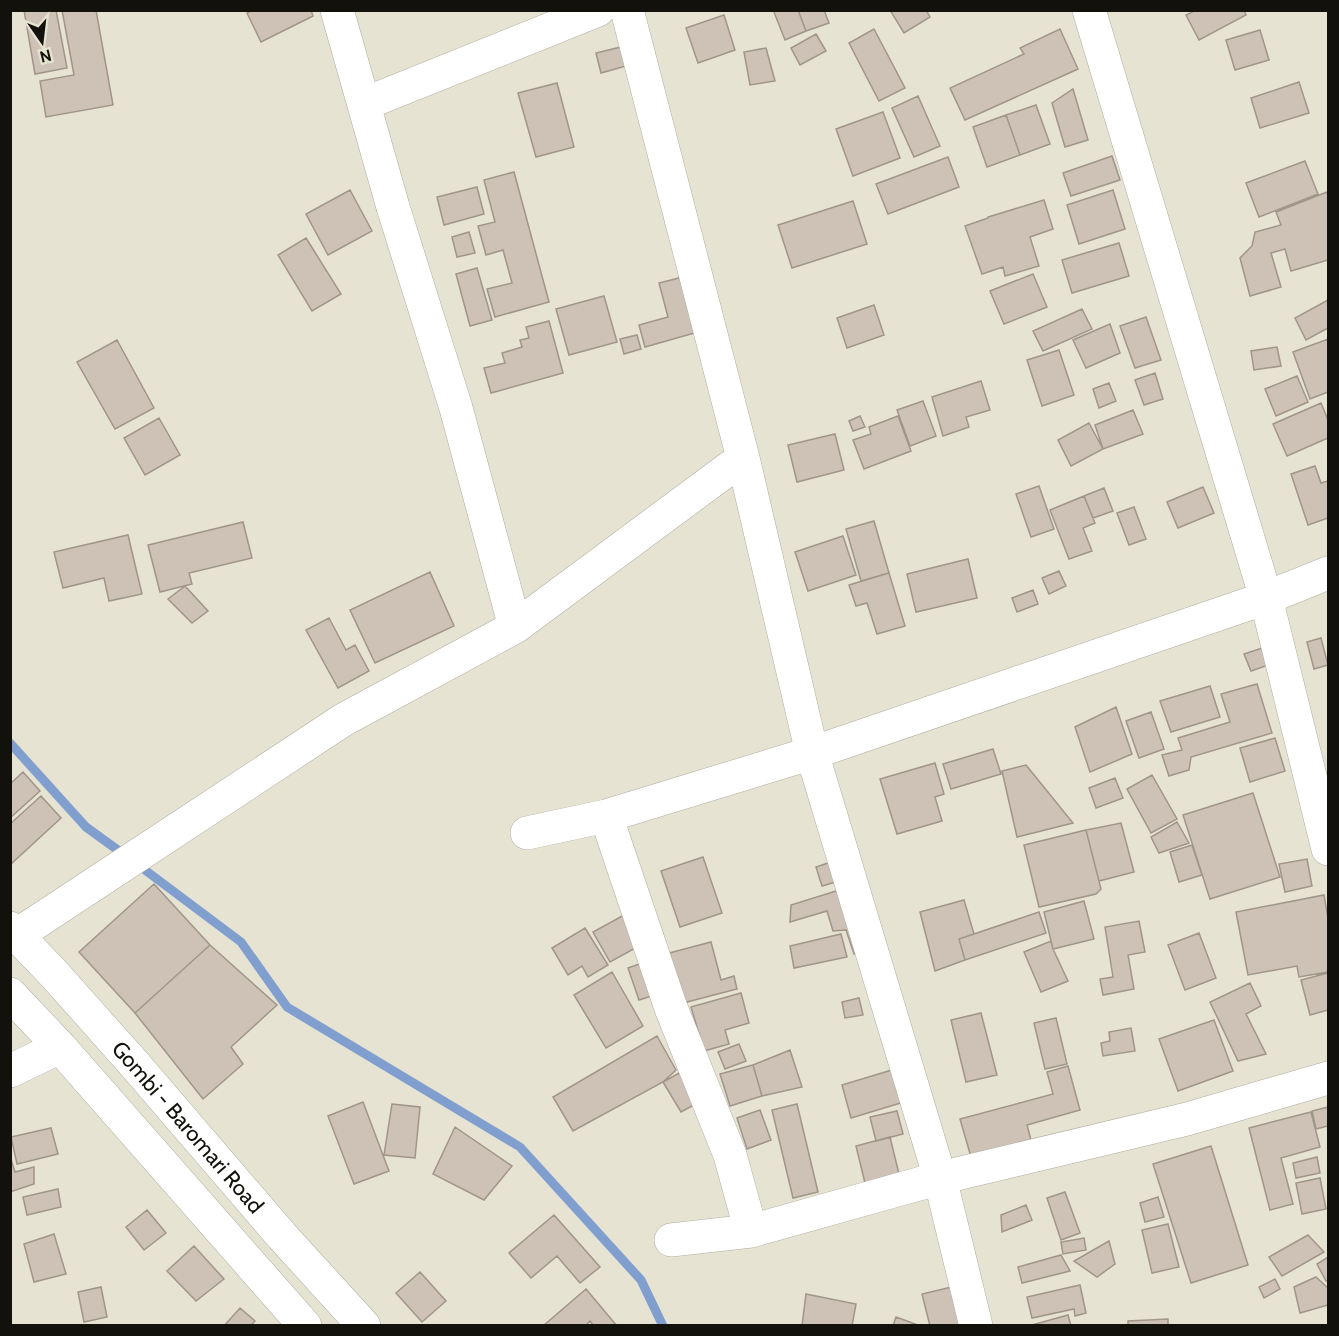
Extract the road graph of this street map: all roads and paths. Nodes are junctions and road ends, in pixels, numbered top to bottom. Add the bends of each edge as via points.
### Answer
1 (337, 10) edge
2 (598, 10) edge
3 (627, 10) edge
4 (1089, 10) edge
5 (364, 104) junction
6 (743, 458) junction
7 (1329, 573) edge
8 (1266, 598) junction
9 (515, 627) junction
10 (812, 753) junction
11 (606, 816) junction
12 (527, 833) dead end
13 (1329, 849) edge
14 (14, 931) edge
15 (10, 994) edge
16 (60, 1047) junction
17 (10, 1071) edge
18 (1329, 1078) edge
19 (940, 1178) junction
20 (751, 1231) junction
21 (671, 1240) dead end
22 (305, 1326) edge
23 (364, 1326) edge
24 (976, 1326) edge

1 - 5 street
2 - 5 street
3 - 6 street
4 - 8 street
5 - 9 street via 456,408
6 - 9 street
6 - 10 street
7 - 8 street
8 - 10 street
8 - 13 street
9 - 14 street via 342,720
10 - 11 street
10 - 19 street
11 - 12 street
11 - 20 street via 671,1008 730,1155
14 - 23 street, Gombi - Baromari Road
15 - 16 street, Gombi - Baromari Road
16 - 17 street
16 - 22 street, Gombi - Baromari Road
18 - 19 street via 1187,1119
19 - 20 street
19 - 24 street
20 - 21 street

